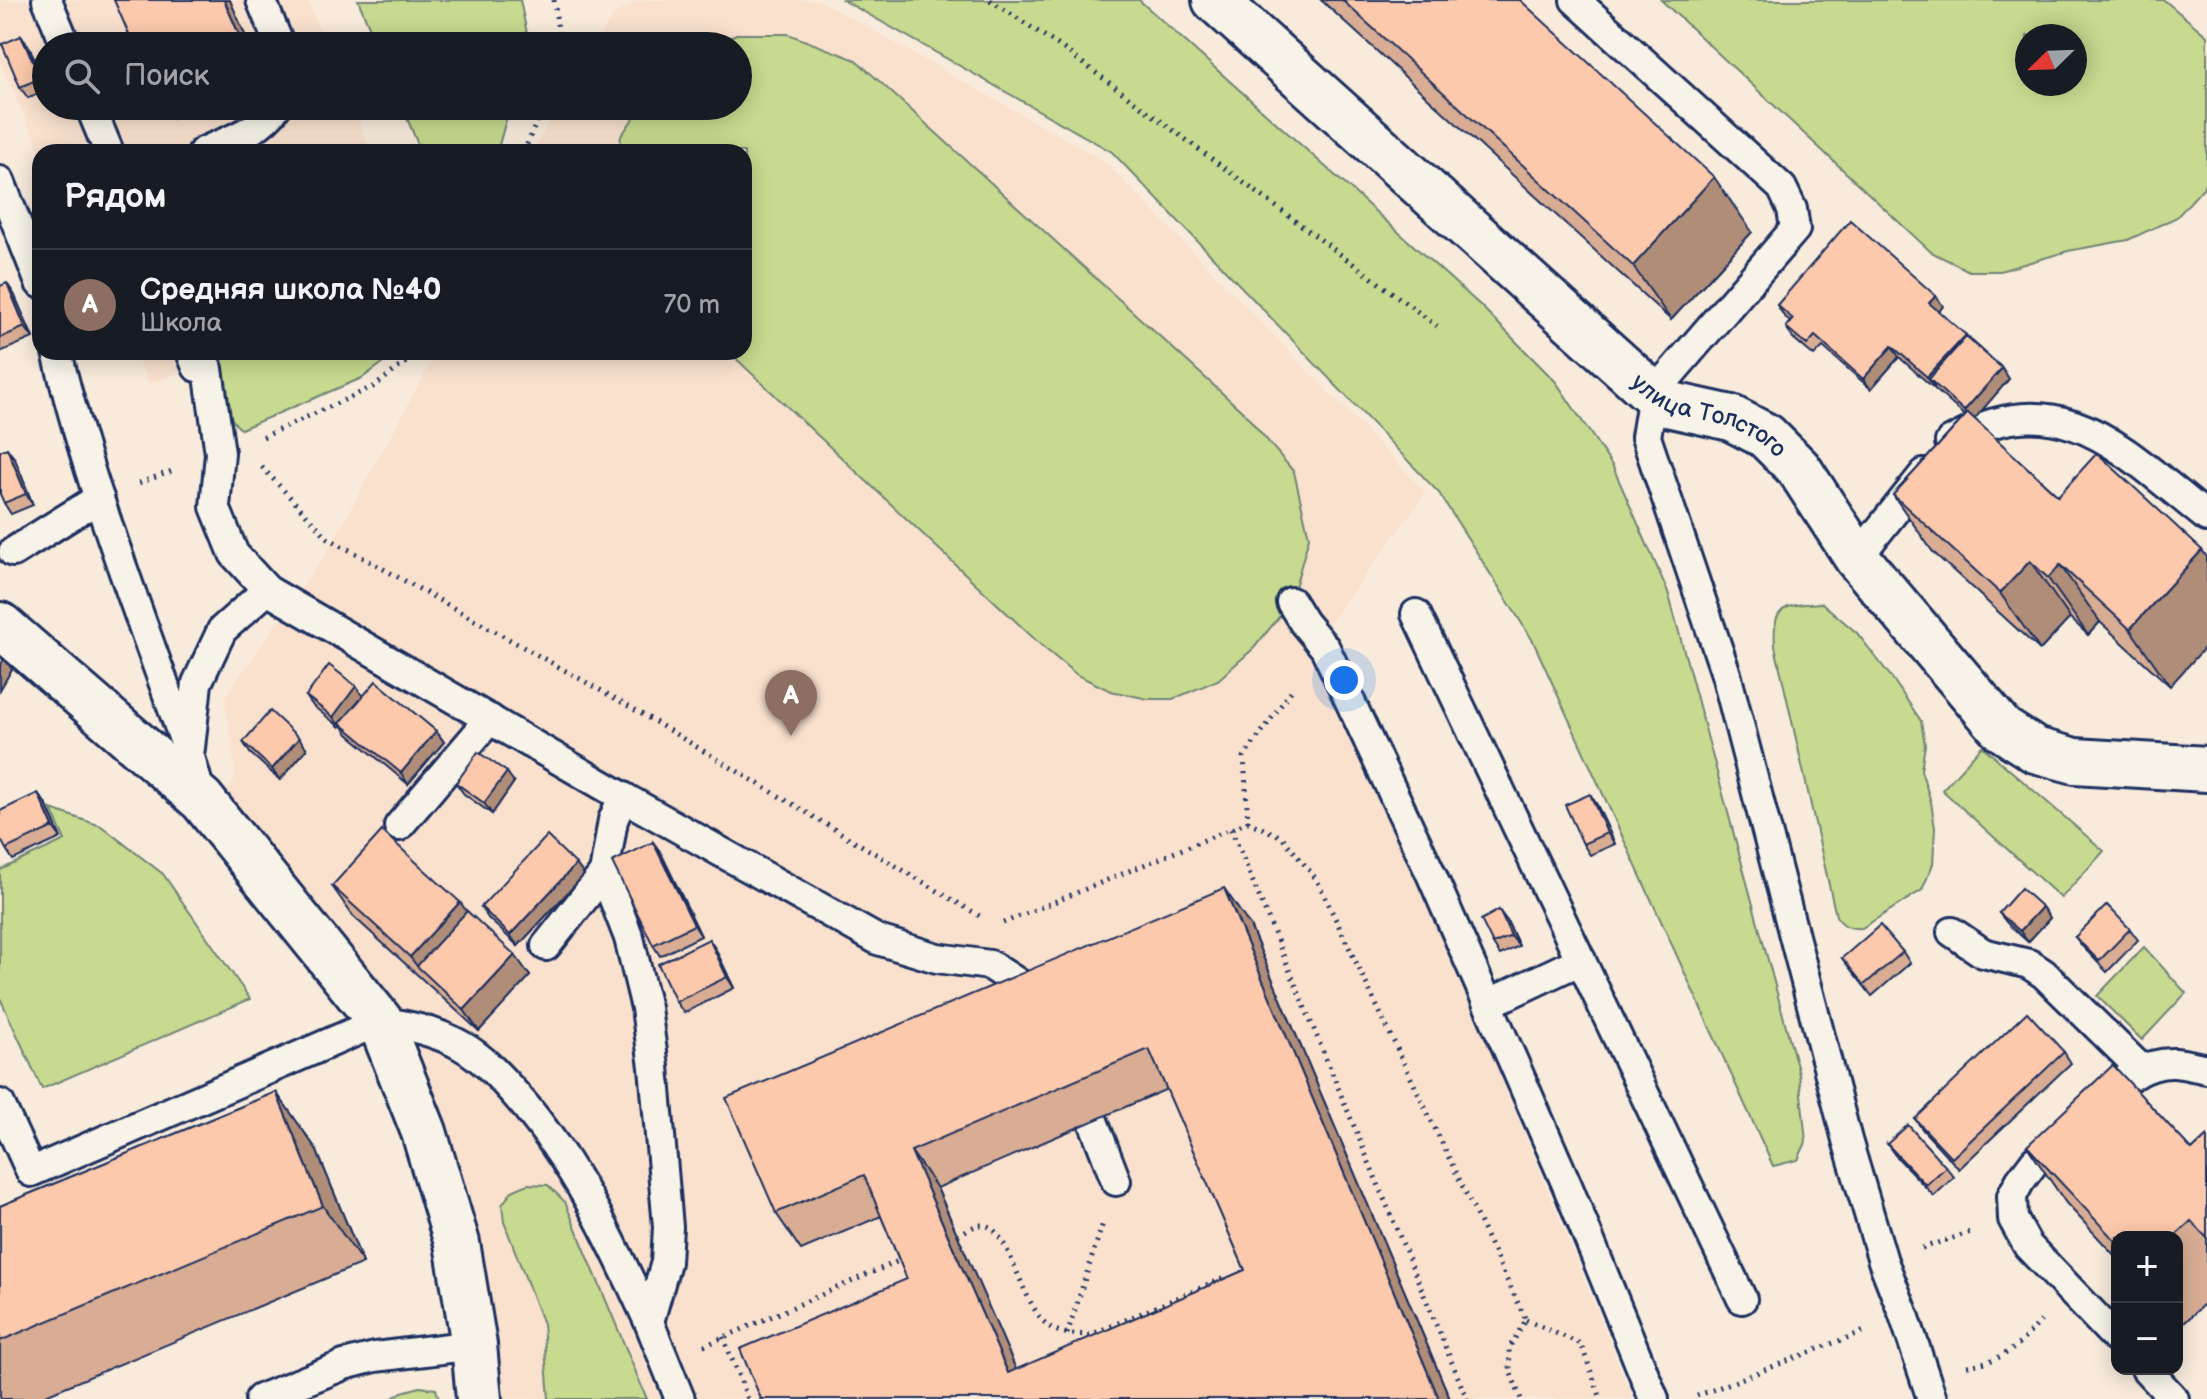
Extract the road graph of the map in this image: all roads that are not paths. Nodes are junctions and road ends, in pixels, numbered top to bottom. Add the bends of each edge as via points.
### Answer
1 (47, 0) edge
2 (261, 0) edge
3 (1215, 0) edge
4 (1575, 0) edge
5 (60, 32) edge
6 (274, 32) edge
7 (96, 120) edge
8 (266, 120) edge
9 (106, 144) edge
10 (221, 144) edge
11 (0, 181) edge
12 (32, 263) edge
13 (59, 360) edge
14 (194, 360) edge
15 (1653, 394) junction
16 (99, 498) junction
17 (2207, 517) edge
18 (13, 552) dead end
19 (1857, 558) junction
20 (267, 590) junction
21 (1291, 602) dead end
22 (1416, 614) dead end
23 (0, 625) edge
24 (490, 719) junction
25 (190, 757) junction
26 (2207, 769) edge
27 (623, 797) junction
28 (202, 800) junction
29 (399, 826) dead end
30 (604, 873) junction
31 (1952, 932) dead end
32 (546, 946) dead end
33 (1581, 960) junction
34 (1488, 1004) junction
35 (1046, 1011) edge
36 (380, 1021) junction
37 (2207, 1069) edge
38 (2142, 1070) junction
39 (0, 1104) edge
40 (1093, 1121) edge
41 (1116, 1181) road end
42 (1742, 1299) dead end
43 (649, 1322) junction
44 (2111, 1333) edge
45 (474, 1345) junction
46 (2152, 1375) edge
47 (1930, 1392) edge
48 (260, 1399) edge
49 (479, 1399) edge
50 (680, 1399) edge
51 (1654, 1399) edge
52 (2174, 1399) edge

1 - 5 lane
2 - 6 lane
3 - 15 street, улица Толстого
4 - 15 lane via 1782,188 1792,209 1795,229
7 - 9 lane
8 - 10 lane
11 - 12 lane
13 - 16 lane
14 - 20 lane via 197,367 208,369 211,383 220,453 215,507 234,554
15 - 19 street, улица Толстого via 1672,405 1731,418 1766,436 1799,469
15 - 47 lane via 1646,437 1726,674 1883,1261
16 - 18 lane
16 - 25 lane
17 - 19 lane via 2102,435 2055,417 2023,418 1968,432 1948,444
19 - 26 street, улица Толстого via 2002,729 2035,750 2075,761
20 - 24 lane
20 - 25 lane via 222,630 197,683
21 - 34 lane via 1325,648
22 - 33 lane
23 - 28 street
24 - 27 lane
24 - 29 lane
25 - 28 lane
27 - 30 lane via 613,820
27 - 35 lane via 878,940 937,958 990,965 1027,989
28 - 36 street
30 - 32 lane
30 - 43 lane via 629,938 654,1067 668,1227 666,1262
31 - 38 lane via 1983,953 2029,964 2044,974
33 - 34 lane
33 - 42 lane
34 - 51 lane
36 - 39 lane via 36,1184
36 - 43 lane via 422,1029 489,1065 540,1123 577,1177
36 - 45 street via 424,1132 457,1243
37 - 38 lane via 2174,1063
38 - 44 lane via 2112,1088 2035,1161 2012,1196 2013,1219 2028,1246
40 - 41 lane
43 - 50 lane
45 - 48 lane via 375,1357
45 - 49 street
46 - 52 lane

